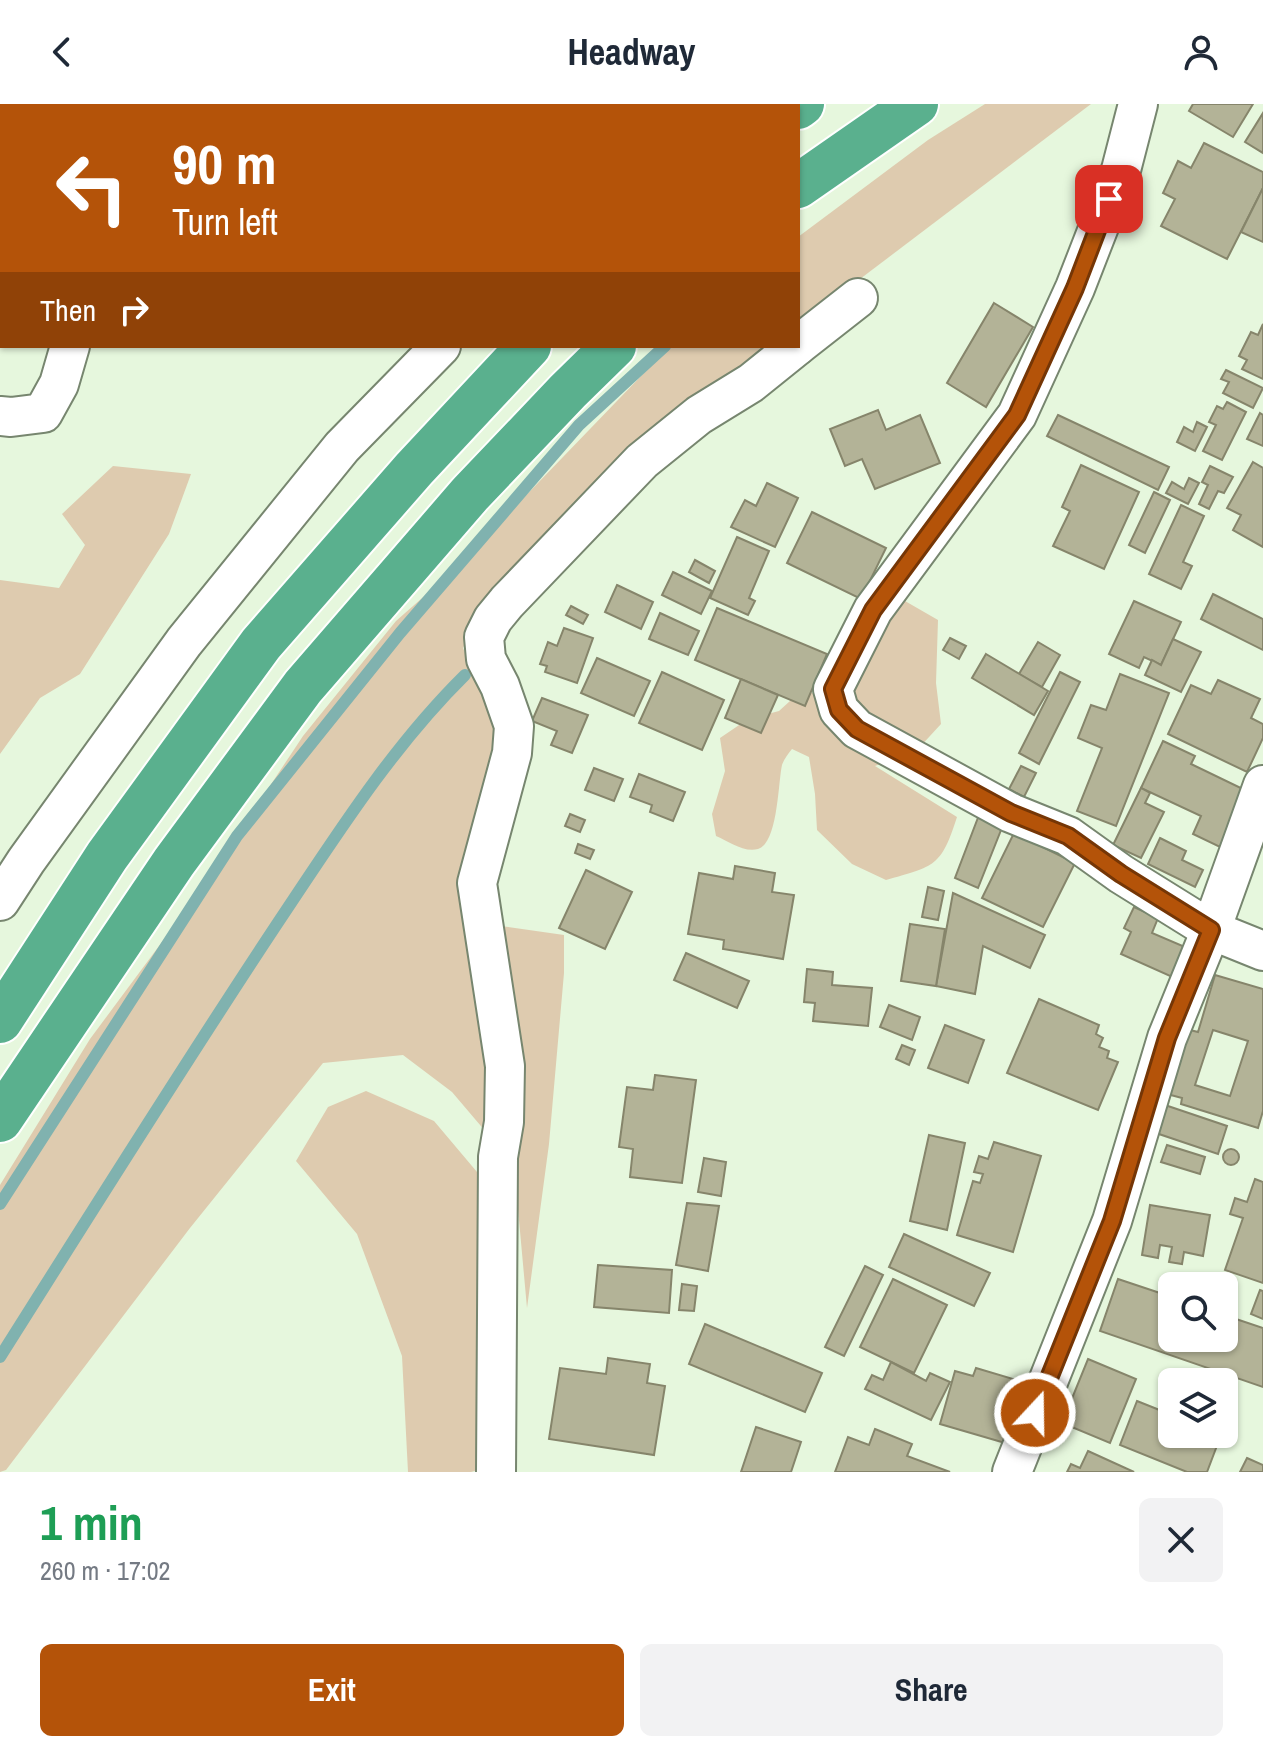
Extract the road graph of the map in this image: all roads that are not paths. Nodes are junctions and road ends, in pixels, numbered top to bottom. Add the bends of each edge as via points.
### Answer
1 (916, 104) edge
2 (1138, 104) edge
3 (800, 185) edge
4 (858, 298) dead end
5 (800, 344) edge
6 (69, 348) edge
7 (439, 348) edge
8 (527, 348) edge
9 (612, 348) edge
10 (795, 348) edge
11 (0, 416) edge
12 (1263, 785) edge
13 (0, 901) edge
14 (1211, 930) junction
15 (1263, 951) edge
16 (0, 1021) edge
17 (0, 1120) edge
18 (496, 1472) edge
19 (1012, 1472) edge

1 - 3 highway
2 - 14 street via 1121,170 1017,415 873,610 833,689 839,710 857,729 1011,813 1068,836
4 - 5 street
6 - 11 street via 43,413
7 - 13 street via 342,447 184,642
8 - 16 highway via 261,644 107,856
9 - 17 highway via 470,494 303,687 174,862
10 - 18 street via 642,461 507,602 484,637 486,659 514,726 512,753 477,883 505,1066 498,1157
12 - 14 street
14 - 15 street
14 - 19 street via 1167,1038 1112,1221

